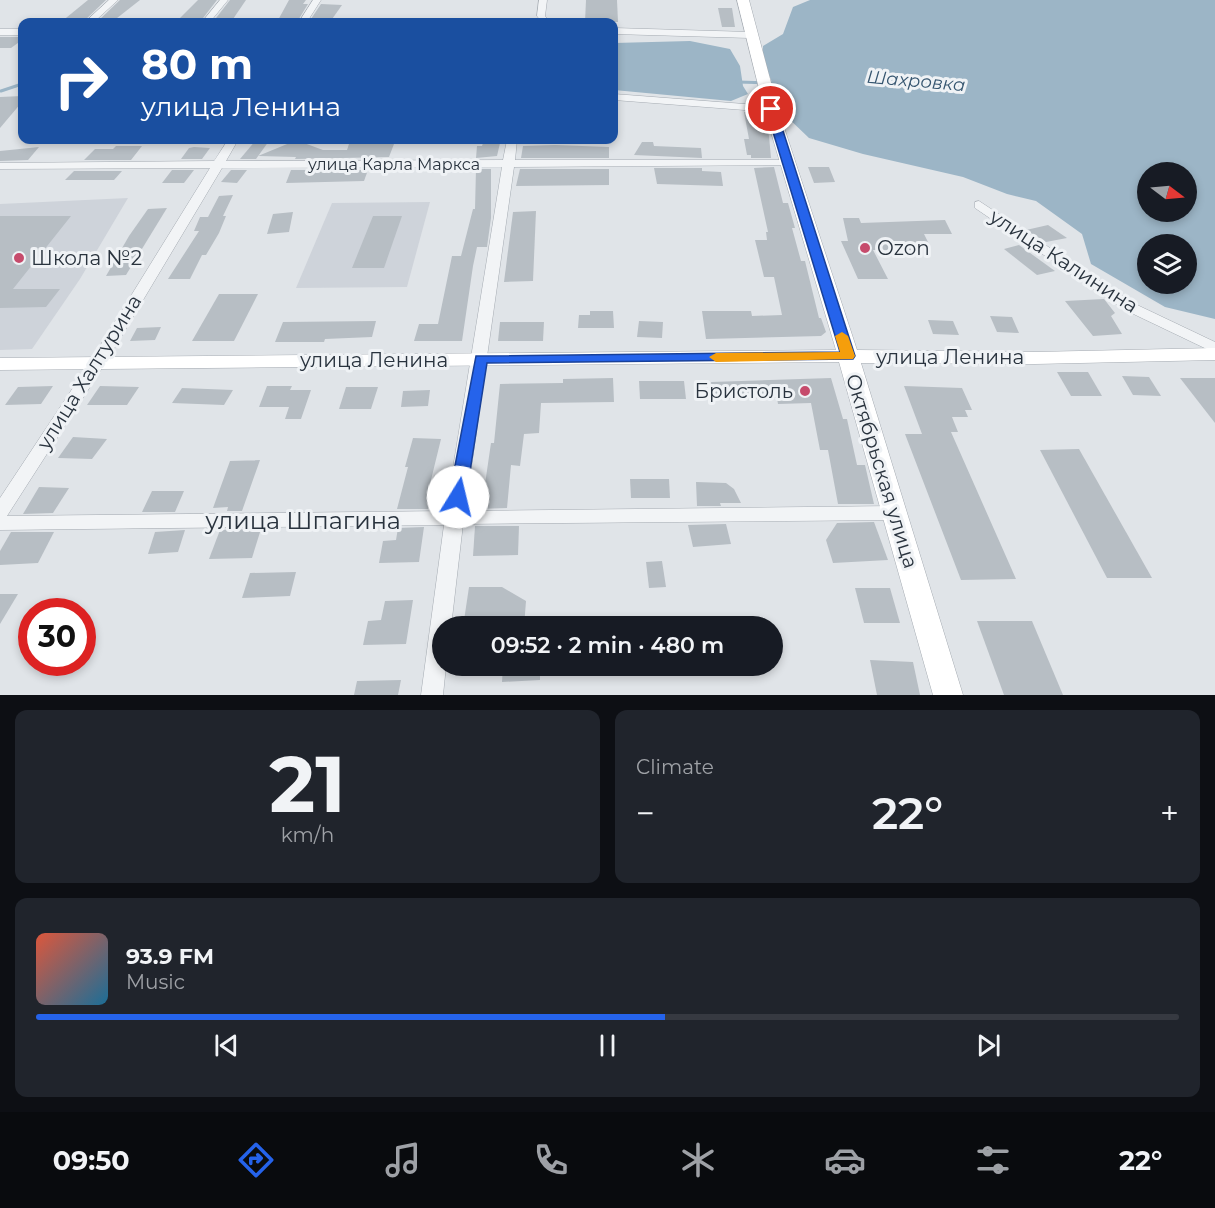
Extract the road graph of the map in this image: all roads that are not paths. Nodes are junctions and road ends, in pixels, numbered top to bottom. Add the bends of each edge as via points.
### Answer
1 (114, 0) edge
2 (224, 0) edge
3 (317, 0) edge
4 (543, 0) edge
5 (743, 0) edge
6 (94, 18) edge
7 (209, 18) edge
8 (306, 18) edge
9 (543, 18) edge
10 (618, 31) edge
11 (0, 32) edge
12 (18, 32) edge
13 (750, 35) junction
14 (618, 97) edge
15 (771, 109) junction
16 (230, 144) edge
17 (511, 144) edge
18 (789, 162) junction
19 (508, 163) junction
20 (216, 165) junction
21 (0, 166) edge
22 (979, 205) dead end
23 (1215, 348) edge
24 (1215, 354) edge
25 (848, 356) junction
26 (480, 359) junction
27 (98, 362) junction
28 (0, 364) edge
29 (0, 512) edge
30 (894, 513) junction
31 (454, 519) junction
32 (0, 524) edge
33 (432, 695) edge
34 (948, 695) edge

1 - 6 street
2 - 7 street
3 - 8 street
4 - 9 street
5 - 13 street
10 - 13 street
11 - 12 street
13 - 15 street, Октябрьская улица
14 - 15 street
15 - 18 street, Октябрьская улица
16 - 20 street, улица Халтурина
17 - 19 street
18 - 19 street, улица Карла Маркса
18 - 25 street, Октябрьская улица
19 - 20 street, улица Карла Маркса
19 - 26 street
20 - 21 street, улица Карла Маркса
20 - 27 street, улица Халтурина
22 - 23 street, улица Калинина via 1128,306
24 - 25 street, улица Ленина via 1035,358
25 - 26 street, улица Ленина
25 - 30 street, Октябрьская улица
26 - 27 street, улица Ленина
26 - 31 street
27 - 28 street, улица Ленина
27 - 29 street, улица Халтурина
30 - 31 street, улица Шпагина
30 - 34 street, Октябрьская улица
31 - 32 street, улица Шпагина
31 - 33 street

